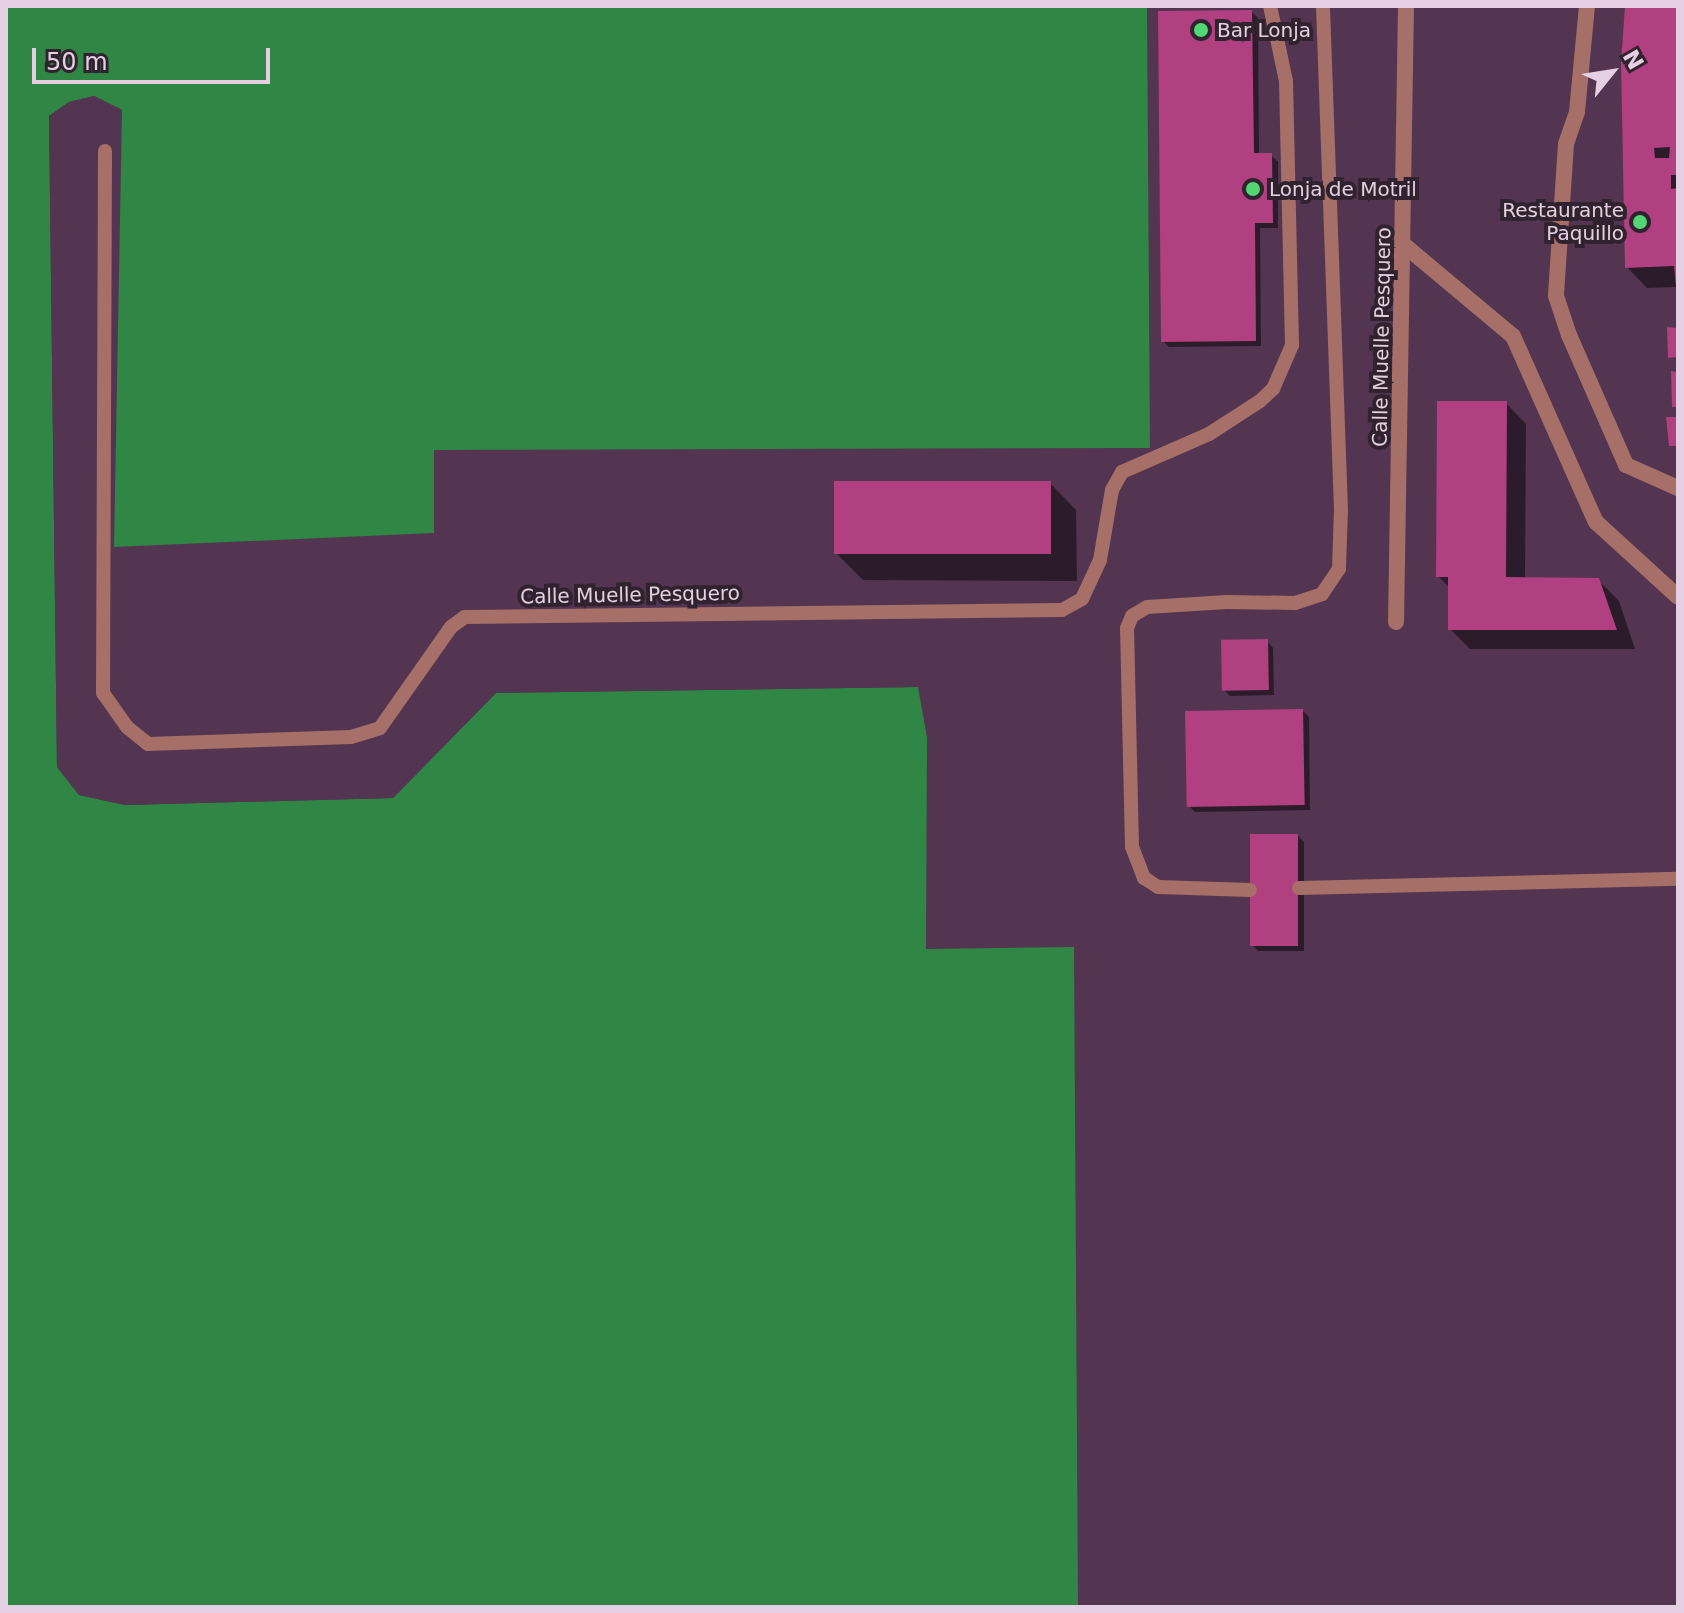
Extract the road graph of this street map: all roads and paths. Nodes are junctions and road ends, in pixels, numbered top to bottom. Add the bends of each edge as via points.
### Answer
1 (1270, 6) edge
2 (1323, 6) edge
3 (1406, 6) edge
4 (1587, 6) edge
5 (105, 151) dead end
6 (1404, 245) junction
7 (1678, 488) edge
8 (1678, 597) edge
9 (1396, 622) dead end
10 (1678, 879) edge
11 (1299, 888) dead end
12 (1250, 890) dead end

1 - 5 lane, Calle Muelle Pesquero via 1286,81 1292,345 1273,389 1260,401 1209,434 1122,472 1112,490 1100,560 1082,599 1062,610 465,617 451,627 380,728 351,737 148,744 127,727 103,693
2 - 12 lane via 1339,569 1322,594 1295,603 1147,607 1132,616 1127,628 1132,847 1144,878 1158,887
3 - 6 street, Calle Muelle Pesquero
4 - 7 street via 1577,112 1566,144 1556,296 1626,465
6 - 8 street via 1513,336 1596,522
6 - 9 street, Calle Muelle Pesquero
10 - 11 lane

